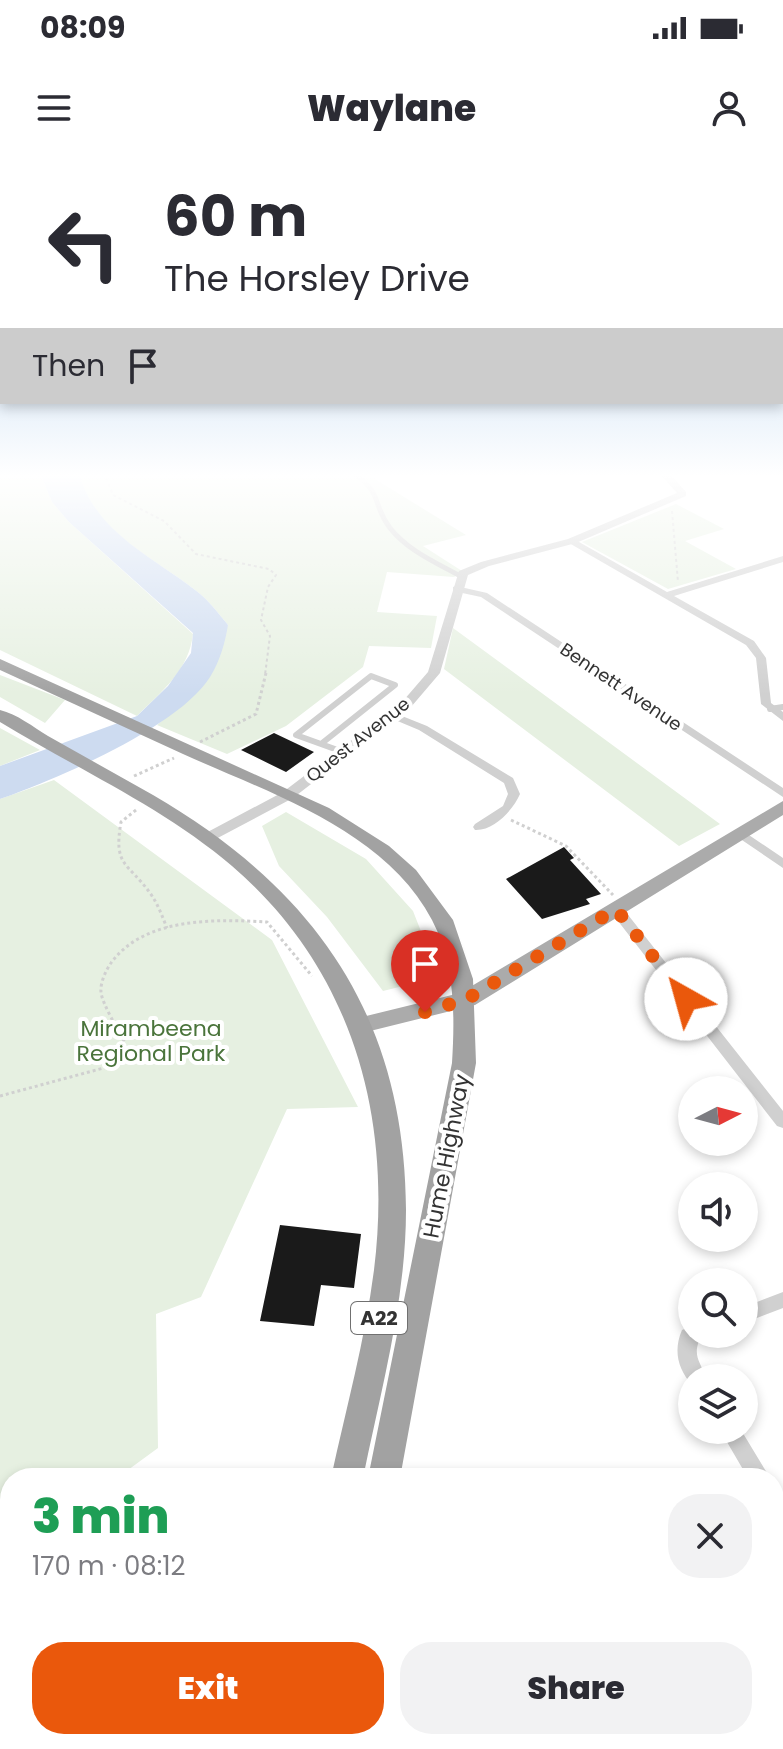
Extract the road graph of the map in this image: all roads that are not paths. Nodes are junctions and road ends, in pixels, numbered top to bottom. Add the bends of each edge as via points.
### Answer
1 (411, 547) edge
2 (549, 547) edge
3 (583, 547) edge
4 (783, 559) edge
5 (459, 583) junction
6 (666, 595) junction
7 (0, 664) edge
8 (783, 707) edge
9 (770, 709) junction
10 (0, 715) edge
11 (392, 715) junction
12 (783, 718) edge
13 (321, 744) junction
14 (343, 752) junction
15 (783, 793) edge
16 (288, 795) junction
17 (783, 807) edge
18 (479, 827) dead end
19 (740, 833) junction
20 (207, 838) junction
21 (783, 864) edge
22 (614, 902) junction
23 (467, 999) junction
24 (362, 1025) junction
25 (783, 1122) edge
26 (783, 1300) edge
27 (758, 1310) edge
28 (739, 1444) edge
29 (349, 1468) edge
30 (386, 1468) edge
31 (754, 1468) edge

1 - 5 lane
2 - 5 street via 485,564
3 - 6 street
4 - 6 street
5 - 11 street, Quest Avenue via 434,673
5 - 15 street, Bennett Avenue
6 - 9 street via 756,648
7 - 16 highway, Hume Highway / A22
8 - 9 lane
9 - 12 street
10 - 20 highway, Hume Highway / A22
11 - 14 street, Quest Avenue
11 - 18 street via 509,781 512,801
13 - 13 lane via 296,735 371,676 395,685
13 - 14 lane
14 - 16 street, Quest Avenue
16 - 20 street, Quest Avenue
16 - 23 highway, Hume Highway / A22 via 372,843 418,884 449,935
17 - 19 main road
19 - 21 street
19 - 22 main road
20 - 24 highway, Hume Highway / A22 via 289,908 330,965
22 - 23 main road
22 - 25 street
23 - 24 main road
23 - 30 highway, Hume Highway / A22 via 461,1085
24 - 29 highway, Hume Highway / A22 via 384,1103 392,1216 388,1269
26 - 27 street
28 - 31 street

